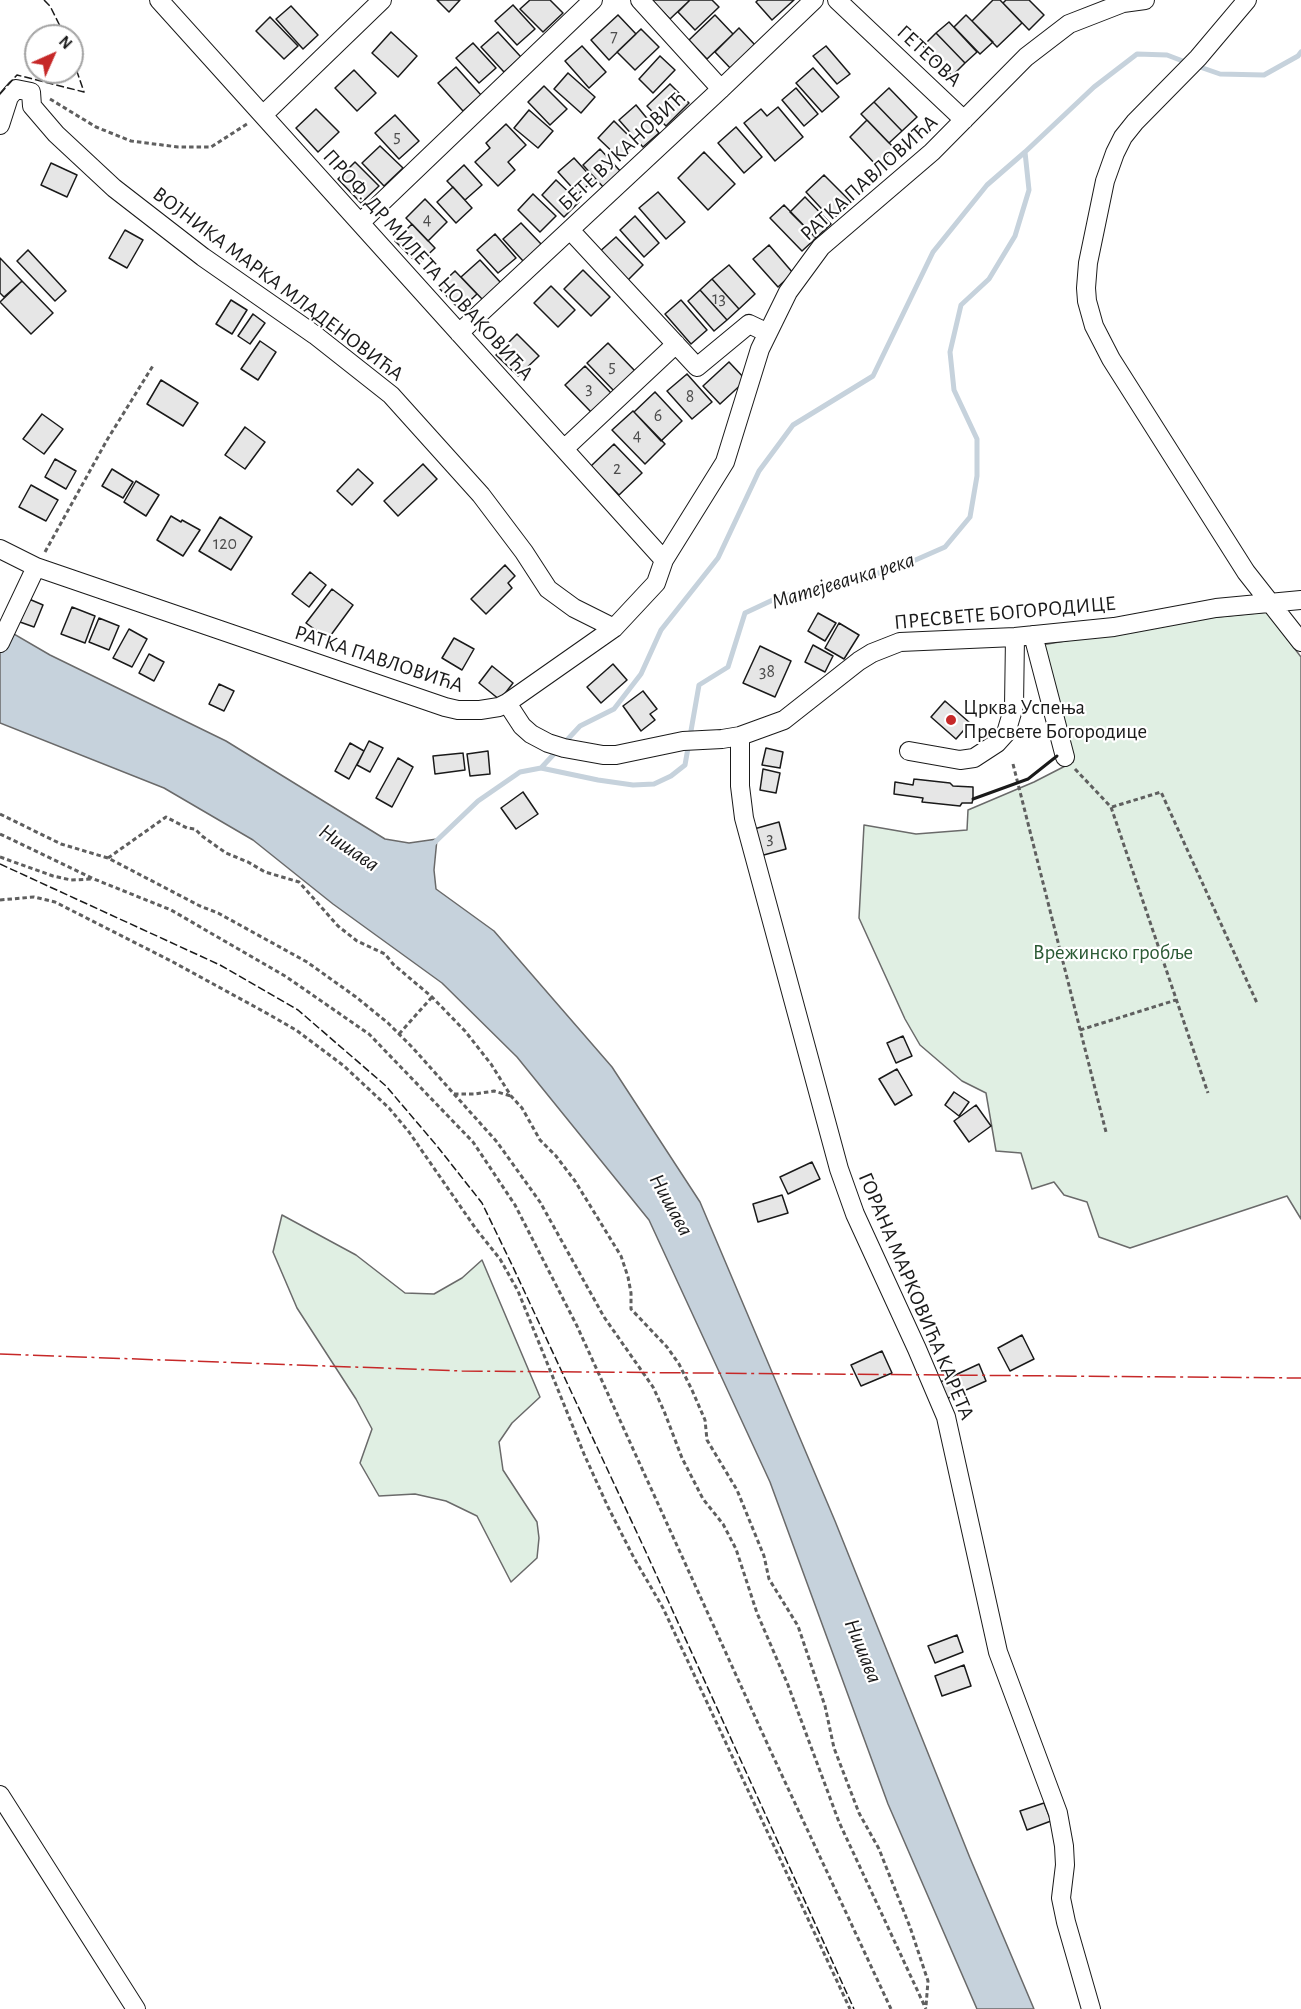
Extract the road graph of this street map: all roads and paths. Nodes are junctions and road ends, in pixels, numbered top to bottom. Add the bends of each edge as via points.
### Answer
1 (159, 0) edge
2 (382, 0) edge
3 (593, 0) edge
4 (640, 0) edge
5 (813, 0) edge
6 (837, 0) edge
7 (1145, 0) edge
8 (1247, 0) edge
9 (721, 89) junction
10 (31, 92) junction
11 (263, 115) junction
12 (964, 120) junction
13 (0, 125) edge
14 (361, 222) junction
15 (570, 230) junction
16 (459, 333) junction
17 (768, 333) junction
18 (676, 344) junction
19 (154, 364) dead end
20 (564, 449) junction
21 (0, 549) edge
22 (664, 560) junction
23 (36, 567) junction
24 (1301, 600) edge
25 (1272, 604) junction
26 (614, 628) junction
27 (1024, 636) junction
28 (1301, 642) edge
29 (0, 643) edge
30 (507, 703) junction
31 (740, 735) junction
32 (909, 751) dead end
33 (1065, 757) joint
34 (1013, 764) dead end
35 (1111, 807) junction
36 (0, 814) edge
37 (0, 834) edge
38 (0, 857) edge
39 (108, 858) junction
40 (94, 879) junction
41 (0, 900) edge
42 (432, 997) junction
43 (1176, 1000) junction
44 (1257, 1003) dead end
45 (1080, 1030) junction
46 (399, 1034) junction
47 (454, 1094) junction
48 (1208, 1094) dead end
49 (511, 1096) junction
50 (1106, 1132) dead end
51 (0, 1795) edge
52 (136, 2009) edge
53 (849, 2009) edge
54 (891, 2009) edge
55 (926, 2009) edge
56 (1091, 2009) edge

1 - 11 street, ПРОФ. ДР МИЛЕТА НОВАКОВИЋА
2 - 11 street
3 - 14 street
4 - 9 street
5 - 9 street, БЕТЕ ВУКАНОВИЋ
6 - 12 street, ГЕТЕОВА
7 - 12 street, РАТКА ПАВЛОВИЋА via 1123,3 1069,24 1026,57
8 - 25 street via 1123,137 1098,207 1086,288 1094,326 1111,359 1246,572
9 - 15 street, БЕТЕ ВУКАНОВИЋ
10 - 11 path via 131,141 178,147 211,147
10 - 13 street via 16,89 9,97
10 - 26 street, ВОЈНИКА МАРКА МЛАДЕНОВИЋА via 32,106 56,134 114,188 391,395 481,495 548,589 574,608
11 - 14 street, ПРОФ. ДР МИЛЕТА НОВАКОВИЋА
12 - 17 street, РАТКА ПАВЛОВИЋА via 821,247 788,292
14 - 16 street, ПРОФ. ДР МИЛЕТА НОВАКОВИЋА
15 - 16 street, БЕТЕ ВУКАНОВИЋ
15 - 18 street
16 - 20 street, ПРОФ. ДР МИЛЕТА НОВАКОВИЋА
17 - 18 street via 749,324 697,367
17 - 22 street, РАТКА ПАВЛОВИЋА via 725,462
18 - 20 street
19 - 23 path
20 - 22 street, ПРОФ. ДР МИЛЕТА НОВАКОВИЋА
21 - 23 street, РАТКА ПАВЛОВИЋА
22 - 26 street, РАТКА ПАВЛОВИЋА via 656,583
23 - 29 street
23 - 30 street, РАТКА ПАВЛОВИЋА via 429,703 469,711
24 - 25 street, ПРЕСВЕТЕ БОГОРОДИЦЕ
25 - 27 street, ПРЕСВЕТЕ БОГОРОДИЦЕ via 1216,608 1114,627
25 - 28 street
26 - 30 street, РАТКА ПАВЛОВИЋА
27 - 31 street, ПРЕСВЕТЕ БОГОРОДИЦЕ via 900,642 859,661 784,720
27 - 32 street via 1014,706 1006,733 997,743 974,758 960,760
27 - 33 street
30 - 31 street, ПРЕСВЕТЕ БОГОРОДИЦЕ via 531,734 561,748 603,755
31 - 56 street, ГОРАНА МАРКОВИЋА КАРЕТА via 744,818 839,1169 855,1214 946,1417 998,1652 1058,1813 1065,1865 1061,1898
33 - 35 path
34 - 45 path
35 - 43 path
35 - 44 path via 1161,792
36 - 39 path via 61,844
37 - 40 path
38 - 40 path via 53,876
39 - 42 path via 166,817 195,829 226,853 265,872 299,882 338,926 386,954
39 - 46 path via 307,962
40 - 54 path via 171,910 285,976 369,1034 473,1142 514,1205 577,1326
41 - 53 path via 34,897 55,902 270,1015 344,1065 409,1132 500,1259 518,1292 603,1496 663,1608
42 - 46 path
42 - 49 path via 485,1055
43 - 45 path
43 - 48 path
45 - 50 path
46 - 47 path
47 - 49 path via 494,1091
47 - 55 path via 497,1142 540,1202 604,1317 652,1387 703,1499 736,1549 757,1614 788,1684 839,1822
49 - 55 path via 574,1181 621,1256 631,1309 680,1364 705,1420 707,1440 738,1490 769,1579 798,1626 825,1706 834,1748 910,1927 928,1982
51 - 52 street

